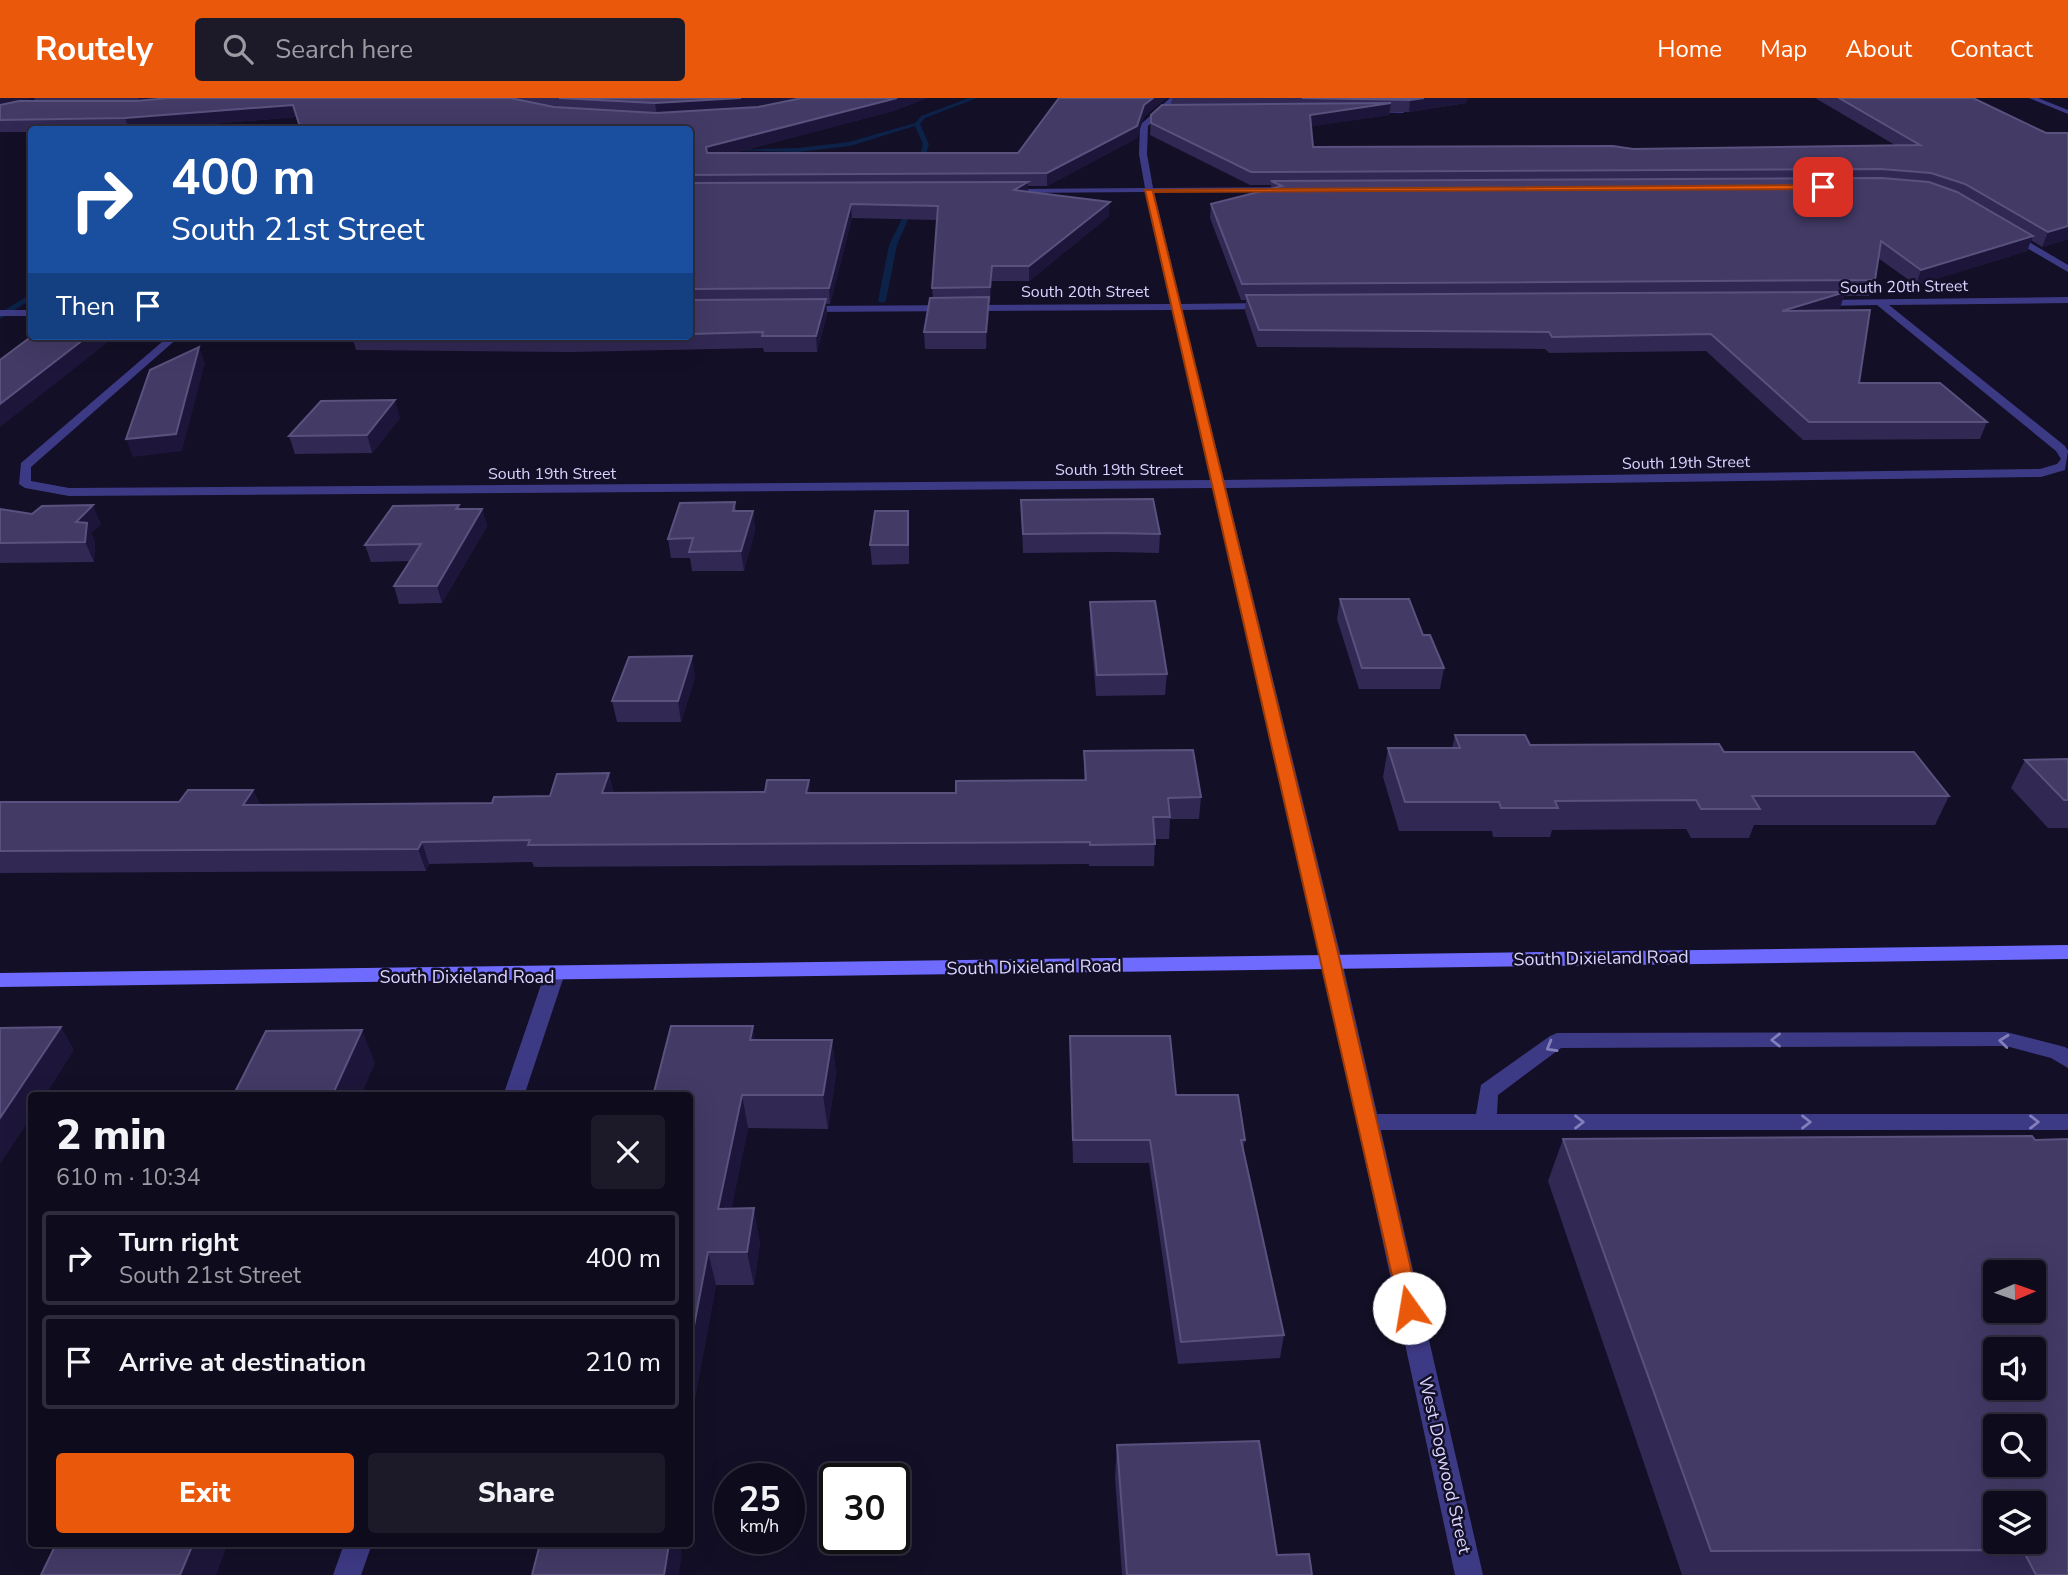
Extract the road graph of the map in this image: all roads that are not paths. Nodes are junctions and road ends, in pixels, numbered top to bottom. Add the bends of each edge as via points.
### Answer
1 (2032, 98) edge
2 (1166, 108) edge
3 (1361, 112) edge
4 (1402, 112) edge
5 (2068, 112) edge
6 (1300, 189) edge
7 (1149, 190) junction
8 (996, 191) edge
9 (2001, 229) edge
10 (2068, 269) edge
11 (2068, 300) edge
12 (1811, 303) edge
13 (1880, 303) junction
14 (1177, 306) junction
15 (1274, 306) edge
16 (787, 309) edge
17 (0, 313) edge
18 (28, 313) edge
19 (170, 340) edge
20 (1219, 484) junction
21 (2068, 952) edge
22 (1332, 961) junction
23 (554, 976) junction
24 (0, 979) edge
25 (2068, 1060) edge
26 (514, 1092) edge
27 (1367, 1122) junction
28 (1486, 1122) junction
29 (2068, 1122) edge
30 (357, 1547) edge
31 (347, 1575) edge
32 (1469, 1575) edge

1 - 5 street
2 - 7 street, West Dogwood Street via 1144,125
3 - 4 street
6 - 7 street
7 - 8 street
7 - 14 street, West Dogwood Street
9 - 10 street
11 - 13 street, South 20th Street
12 - 13 street, South 20th Street
13 - 20 street, South 19th Street via 2061,449 2067,459 2061,467 2041,473
14 - 15 street, South 20th Street
14 - 16 street, South 20th Street
14 - 20 street, West Dogwood Street
17 - 18 street
19 - 20 street, South 19th Street via 25,467 25,484 69,492
20 - 22 street, West Dogwood Street
21 - 22 main road, South Dixieland Road
22 - 23 main road, South Dixieland Road
22 - 27 street, West Dogwood Street
23 - 24 main road, South Dixieland Road
23 - 26 street
25 -> 28 street via 2058,1052 2006,1039 1557,1041 1488,1091
27 - 28 street
27 - 32 street, West Dogwood Street
28 -> 29 street
30 - 31 street

